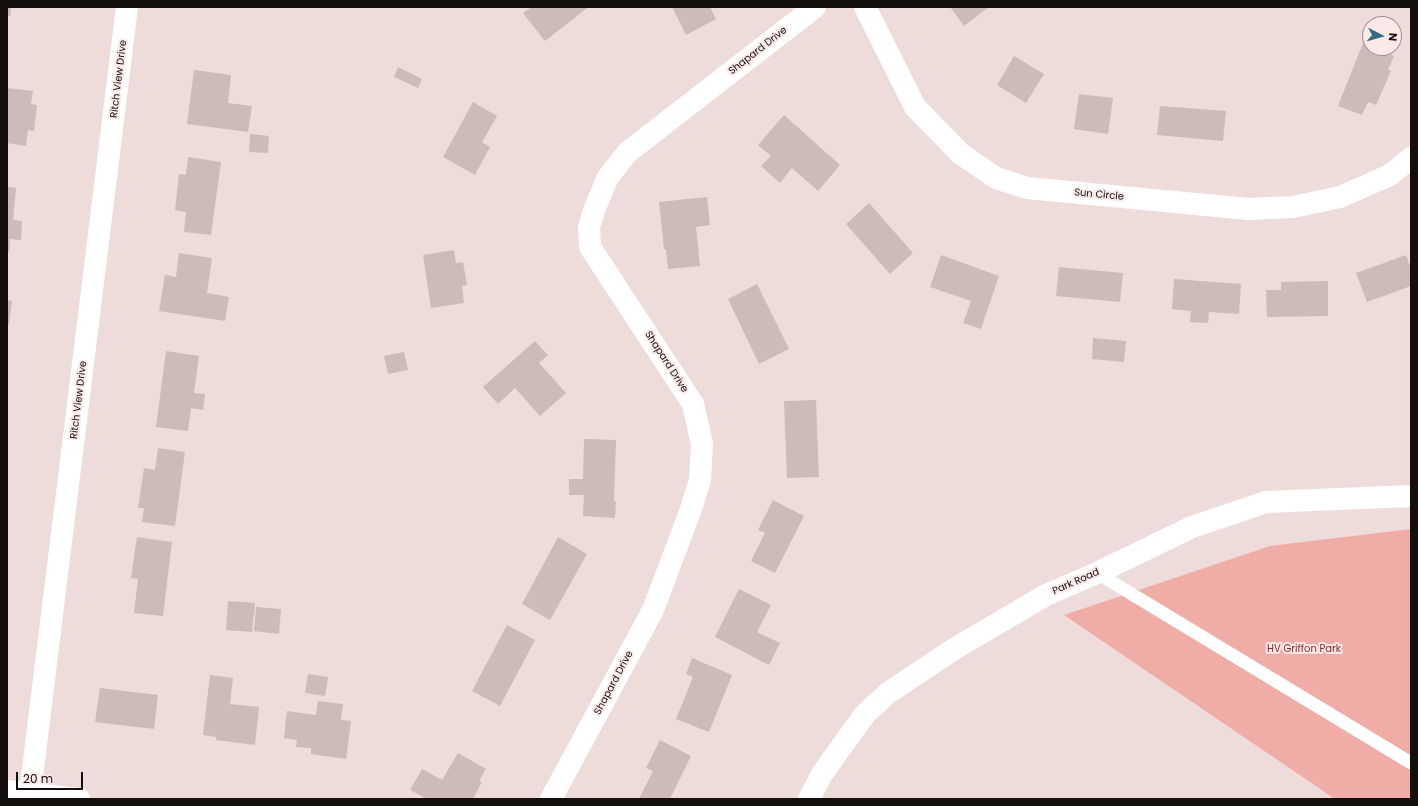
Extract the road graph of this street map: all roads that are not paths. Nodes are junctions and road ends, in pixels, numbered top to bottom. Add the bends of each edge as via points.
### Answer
1 (127, 7) edge
2 (815, 7) edge
3 (865, 7) edge
4 (1411, 158) edge
5 (1411, 496) edge
6 (1097, 573) junction
7 (1411, 763) edge
8 (7, 791) edge
9 (30, 793) junction
10 (79, 799) edge
11 (551, 799) edge
12 (809, 799) edge

1 - 9 street, Ritch View Drive
2 - 11 street, Shapard Drive via 628,152 608,177 595,208 589,227 590,247 693,404 702,444 700,480 653,610
3 - 4 street, Sun Circle via 915,107 961,154 996,178 1027,188 1248,209 1293,207 1340,198 1390,175
5 - 6 street, Park Road via 1266,502 1192,527
6 - 7 lane
6 - 12 street, Park Road via 1046,595 954,649 888,693 865,714 822,774
8 - 9 street
9 - 10 street

